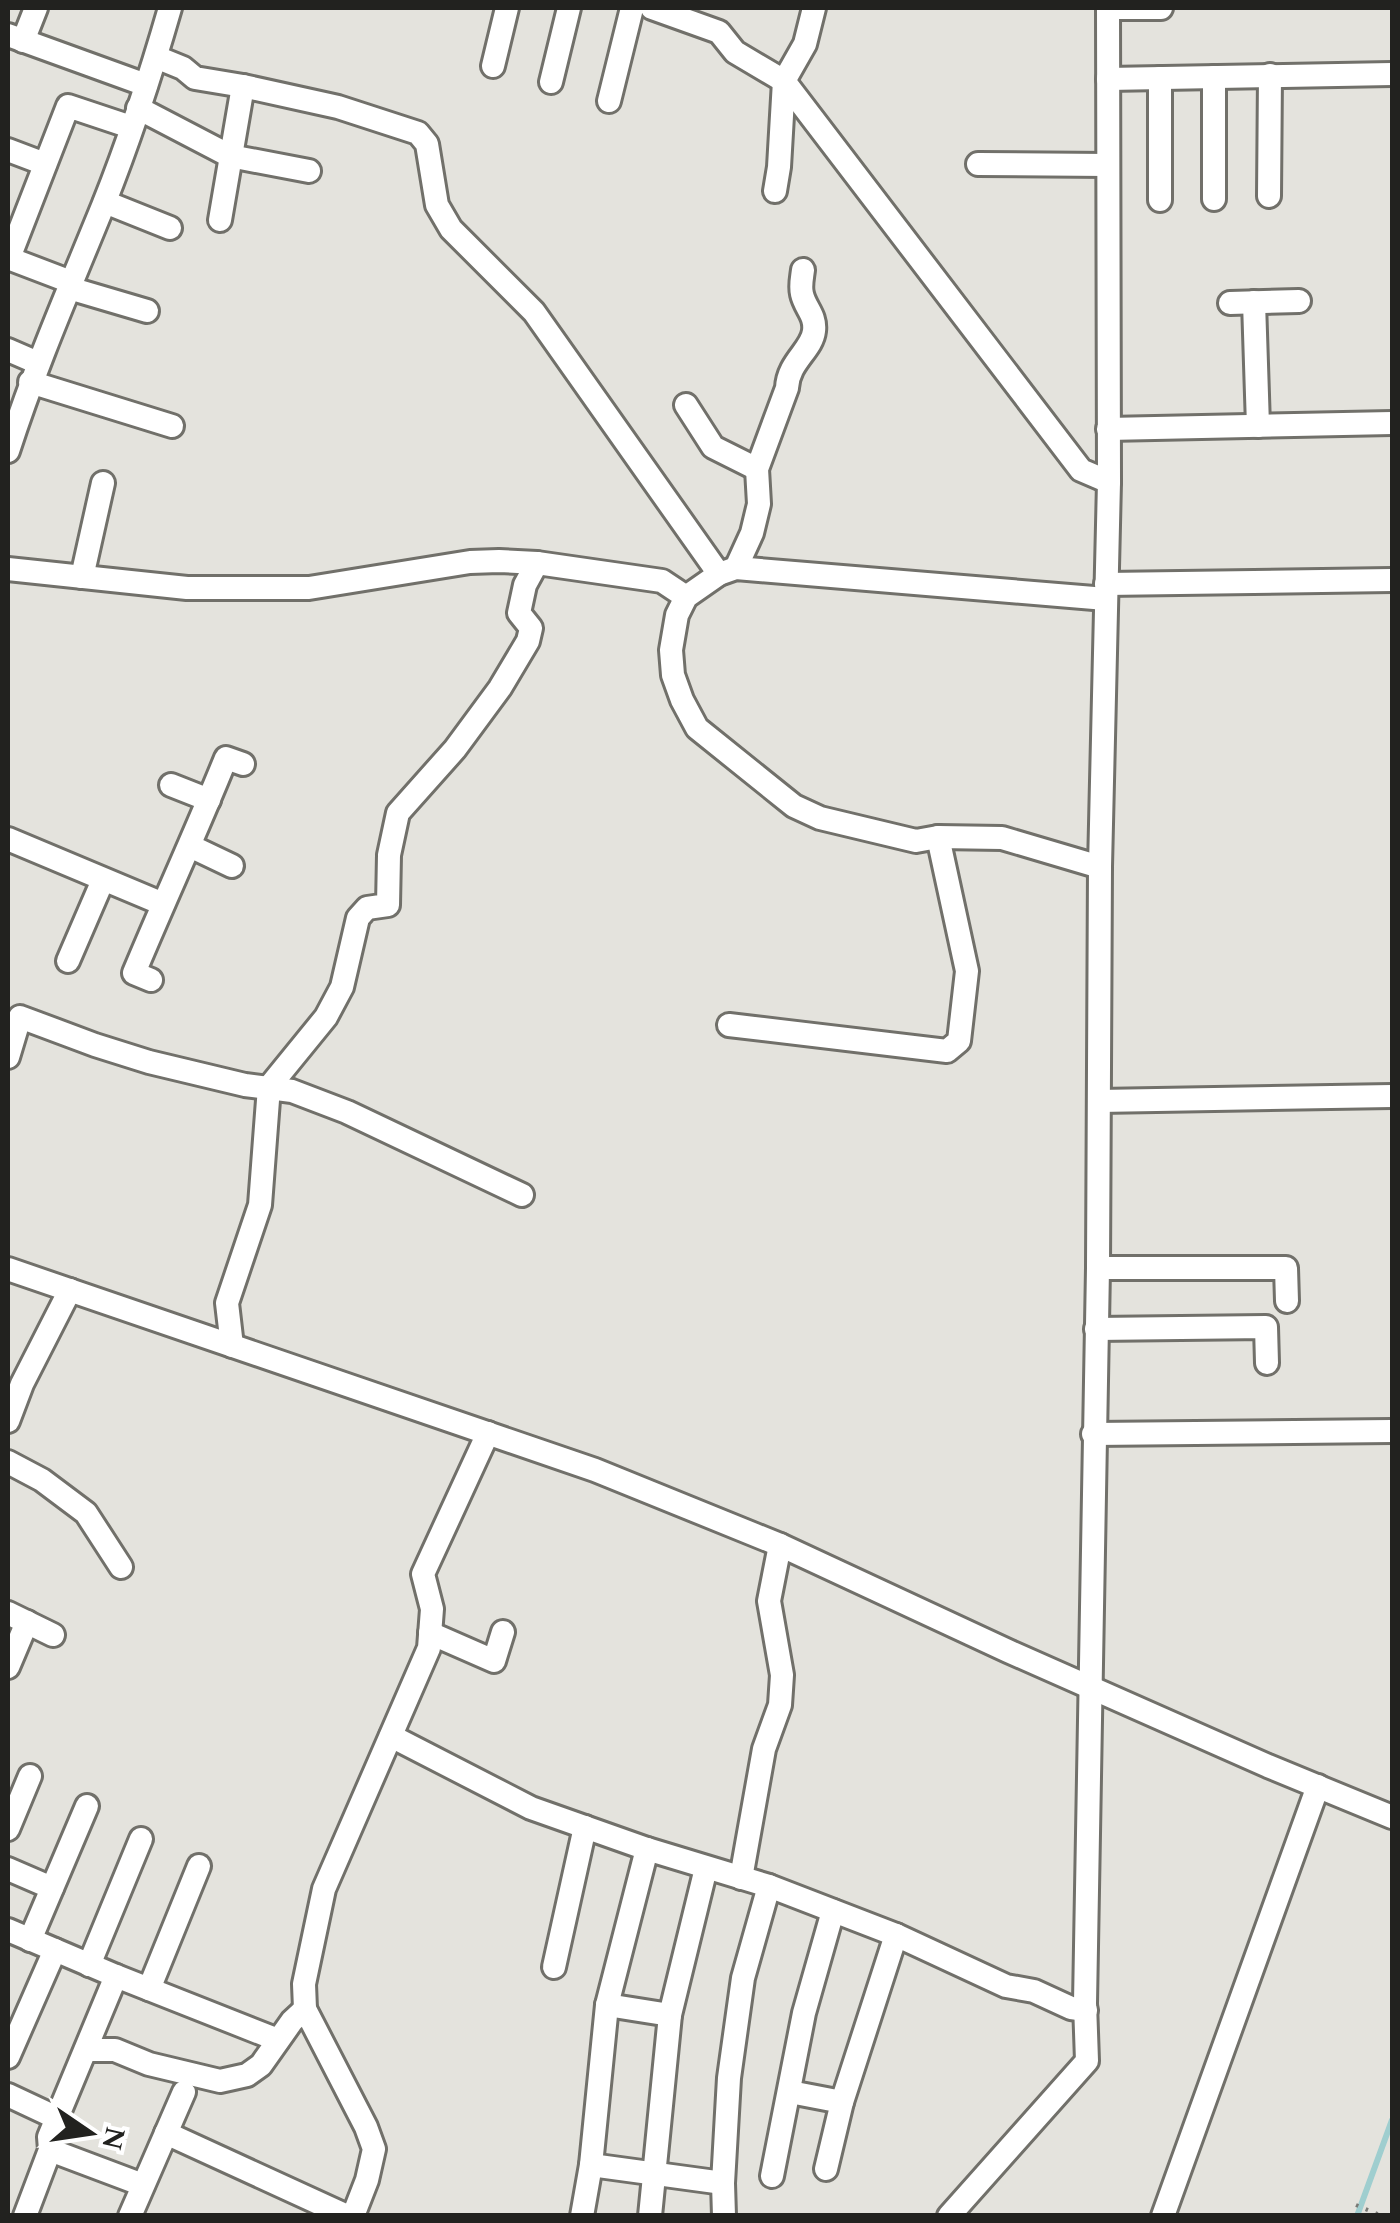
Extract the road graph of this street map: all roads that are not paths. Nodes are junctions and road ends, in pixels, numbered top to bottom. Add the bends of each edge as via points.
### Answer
1 (36, 8) edge
2 (168, 8) edge
3 (507, 8) edge
4 (569, 8) edge
5 (632, 8) edge
6 (652, 8) edge
7 (814, 8) edge
8 (1108, 8) edge
9 (1162, 8) edge
10 (15, 38) edge
11 (156, 56) junction
12 (493, 66) dead end
13 (1392, 74) edge
14 (1270, 75) junction
15 (1214, 76) junction
16 (1108, 78) junction
17 (1160, 78) junction
18 (784, 81) junction
19 (551, 82) dead end
20 (146, 84) junction
21 (244, 86) junction
22 (609, 102) dead end
23 (134, 118) junction
24 (8, 150) edge
25 (230, 156) junction
26 (45, 164) junction
27 (978, 164) dead end
28 (1108, 165) junction
29 (308, 171) dead end
30 (775, 191) dead end
31 (1269, 196) dead end
32 (1214, 199) dead end
33 (1160, 200) dead end
34 (105, 202) junction
35 (220, 220) dead end
36 (170, 228) dead end
37 (8, 258) edge
38 (803, 270) dead end
39 (70, 285) junction
40 (1299, 301) dead end
41 (1254, 302) junction
42 (1230, 303) dead end
43 (147, 312) dead end
44 (8, 350) edge
45 (34, 372) junction
46 (686, 404) dead end
47 (1392, 423) edge
48 (172, 426) dead end
49 (1258, 426) junction
50 (1108, 429) junction
51 (8, 450) edge
52 (757, 469) junction
53 (1108, 482) junction
54 (102, 483) dead end
55 (536, 563) junction
56 (8, 569) edge
57 (728, 571) junction
58 (82, 578) junction
59 (1392, 580) edge
60 (1106, 592) junction
61 (686, 597) junction
62 (243, 764) dead end
63 (171, 784) dead end
64 (209, 800) junction
65 (938, 837) junction
66 (8, 839) edge
67 (190, 846) junction
68 (232, 866) dead end
69 (1100, 867) junction
70 (103, 880) junction
71 (163, 904) junction
72 (68, 962) dead end
73 (151, 980) dead end
74 (14, 1014) edge
75 (729, 1026) dead end
76 (8, 1057) edge
77 (269, 1087) junction
78 (1392, 1096) edge
79 (1099, 1100) junction
80 (522, 1195) dead end
81 (1098, 1268) junction
82 (8, 1269) edge
83 (70, 1290) junction
84 (1287, 1301) dead end
85 (1096, 1329) junction
86 (232, 1346) junction
87 (1267, 1364) dead end
88 (8, 1421) edge
89 (1392, 1431) edge
90 (488, 1434) junction
91 (1094, 1434) junction
92 (8, 1462) edge
93 (780, 1545) junction
94 (122, 1567) dead end
95 (17, 1617) edge
96 (503, 1632) dead end
97 (430, 1633) junction
98 (53, 1635) dead end
99 (8, 1668) edge
100 (1092, 1688) junction
101 (391, 1736) junction
102 (30, 1776) dead end
103 (1318, 1786) junction
104 (87, 1806) dead end
105 (1392, 1818) edge
106 (585, 1827) junction
107 (8, 1829) edge
108 (142, 1840) dead end
109 (648, 1849) junction
110 (199, 1866) dead end
111 (706, 1868) junction
112 (8, 1869) edge
113 (741, 1878) junction
114 (768, 1886) junction
115 (52, 1888) junction
116 (833, 1911) junction
117 (8, 1930) edge
118 (896, 1935) junction
119 (30, 1940) junction
120 (55, 1950) junction
121 (90, 1965) junction
122 (554, 1967) dead end
123 (116, 1976) junction
124 (149, 1989) junction
125 (1086, 2001) junction
126 (608, 2004) junction
127 (306, 2009) junction
128 (670, 2016) junction
129 (278, 2040) junction
130 (86, 2050) junction
131 (8, 2057) edge
132 (184, 2092) dead end
133 (790, 2092) junction
134 (8, 2095) edge
135 (842, 2102) junction
136 (57, 2118) junction
137 (166, 2133) junction
138 (50, 2150) junction
139 (591, 2166) junction
140 (826, 2170) dead end
141 (655, 2173) junction
142 (772, 2176) dead end
143 (723, 2183) junction
144 (142, 2184) junction
145 (26, 2216) edge
146 (130, 2216) edge
147 (350, 2216) edge
148 (582, 2216) edge
149 (650, 2216) edge
150 (724, 2216) edge
151 (950, 2216) edge
152 (1163, 2216) edge

1 - 10 street
2 - 11 street
3 - 12 street
4 - 19 street
5 - 22 street
6 - 18 street via 719,32 735,52
7 - 18 street via 806,44
8 - 9 street
8 - 16 street
10 - 20 street
11 - 20 street
11 - 21 street via 195,78
13 - 14 street
14 - 15 street
14 - 31 street
15 - 17 street
15 - 32 street
16 - 17 street
16 - 28 street
17 - 33 street
18 - 30 street
18 - 53 street via 1081,470
20 - 23 street
21 - 25 street
21 - 57 street via 418,133 451,230 534,312
23 - 25 street
23 - 26 street via 68,106
23 - 34 street
24 - 26 street
25 - 29 street
25 - 35 street
26 - 37 street
27 - 28 street
28 - 50 street
34 - 36 street
34 - 39 street
37 - 39 street
38 - 52 street via 802,298 814,315 814,335 788,376
39 - 43 street
39 - 45 street
40 - 41 street
41 - 42 street
41 - 49 street
44 - 45 street
45 - 48 street
45 - 51 street
46 - 52 street via 713,448
47 - 49 street
49 - 50 street
50 - 53 street
52 - 57 street via 752,533
53 - 60 street
54 - 58 street
55 - 58 street via 470,562 308,588 187,588
55 - 61 street via 662,580
55 - 77 street via 519,613 531,628 528,642 455,748 398,813 388,855 388,905 366,908 358,918 342,988
56 - 58 street
57 - 60 street
57 - 61 street
59 - 60 street
60 - 69 street
61 - 65 street via 671,650 673,675 698,728 794,806 820,818 916,841
62 - 64 street via 226,758
63 - 64 street
64 - 67 street
65 - 69 street via 1002,838
65 - 75 street via 967,971 960,1042 947,1050
66 - 70 street
67 - 68 street
67 - 71 street
69 - 79 street
70 - 71 street
70 - 72 street
71 - 73 street via 134,973
74 - 76 street
74 - 77 street via 149,1062
77 - 80 street via 347,1112
77 - 86 street via 260,1204 227,1303
78 - 79 street
79 - 81 street
81 - 84 street via 1286,1268
81 - 85 street
82 - 83 street
83 - 86 street
83 - 88 street
85 - 87 street via 1266,1328
85 - 91 street
86 - 90 street
89 - 91 street
90 - 93 street
90 - 97 street via 423,1574
91 - 100 street
92 - 94 street via 86,1514
93 - 100 street
93 - 113 street via 769,1601 782,1675 780,1706 764,1750
95 - 98 street
95 - 99 street
96 - 97 street via 494,1661
97 - 101 street
100 - 103 street
100 - 125 street
101 - 106 street via 531,1808
101 - 127 street via 324,1889 304,1984
102 - 107 street
103 - 105 street
103 - 152 street
104 - 115 street
106 - 109 street
106 - 122 street
108 - 121 street
109 - 111 street
109 - 126 street
110 - 124 street
111 - 113 street
111 - 128 street
112 - 115 street
113 - 114 street
114 - 116 street
114 - 143 street via 743,1978
115 - 119 street
116 - 118 street
116 - 133 street
117 - 119 street
118 - 125 street via 1006,1986 1071,2008
118 - 135 street
119 - 120 street
120 - 121 street
120 - 131 street
121 - 123 street
123 - 124 street
123 - 130 street
124 - 129 street
125 - 151 street via 1087,2060
126 - 128 street
126 - 139 street
127 - 129 street
127 - 147 street via 374,2149
128 - 141 street
129 - 130 street via 261,2066 220,2081 115,2050
130 - 136 street
132 - 137 street
133 - 135 street
133 - 142 street
134 - 136 street
135 - 140 street
136 - 138 street
137 - 144 street
137 - 147 street
138 - 144 street
138 - 145 street
139 - 141 street
139 - 148 street
141 - 143 street
141 - 149 street
143 - 150 street
144 - 146 street

